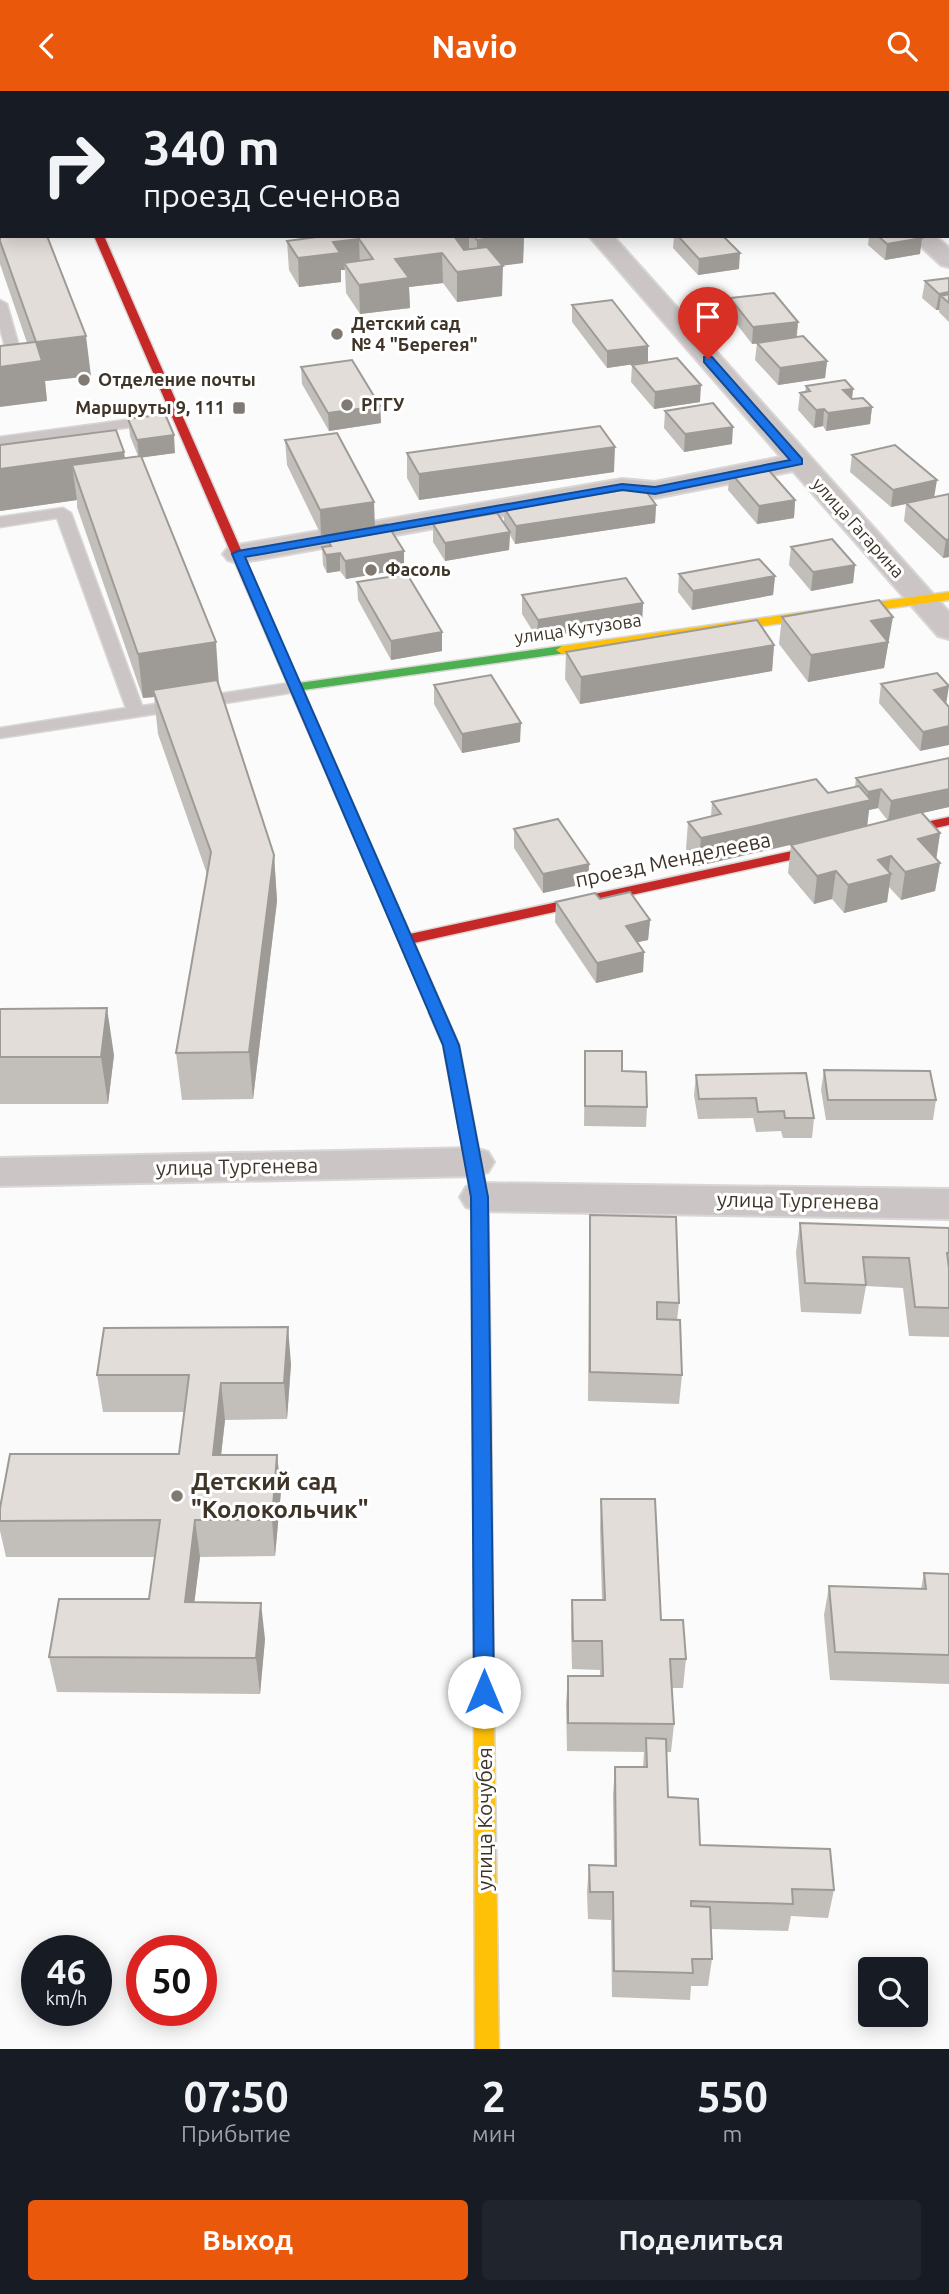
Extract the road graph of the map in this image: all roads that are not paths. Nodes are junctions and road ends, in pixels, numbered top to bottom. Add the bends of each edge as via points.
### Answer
1 (100, 238) edge
2 (602, 238) edge
3 (923, 238) edge
4 (949, 260) edge
5 (0, 304) edge
6 (0, 377) edge
7 (178, 417) junction
8 (0, 441) edge
9 (798, 462) junction
10 (0, 522) edge
11 (238, 554) junction
12 (936, 598) edge
13 (949, 630) edge
14 (296, 687) junction
15 (136, 712) junction
16 (0, 733) edge
17 (949, 821) edge
18 (405, 940) junction
19 (0, 1172) edge
20 (477, 1179) junction
21 (949, 1204) edge
22 (487, 2049) edge

1 - 7 main road, улица Кочубея
2 - 9 street, улица Гагарина
3 - 4 street
5 - 6 lane via 20,375
7 - 8 lane
7 - 11 main road, улица Кочубея
9 - 11 street via 655,490 622,487
9 - 12 street, улица Гагарина
10 - 15 lane via 63,513
11 - 14 main road, улица Кочубея
12 - 13 street, улица Гагарина
12 - 14 main road, улица Кутузова
14 - 15 lane
14 - 18 main road, улица Кочубея
15 - 16 lane
17 - 18 main road, проезд Менделеева
18 - 20 main road, улица Кочубея via 451,1045
19 - 20 street, улица Тургенева
20 - 21 street, улица Тургенева
20 - 22 main road, улица Кочубея

